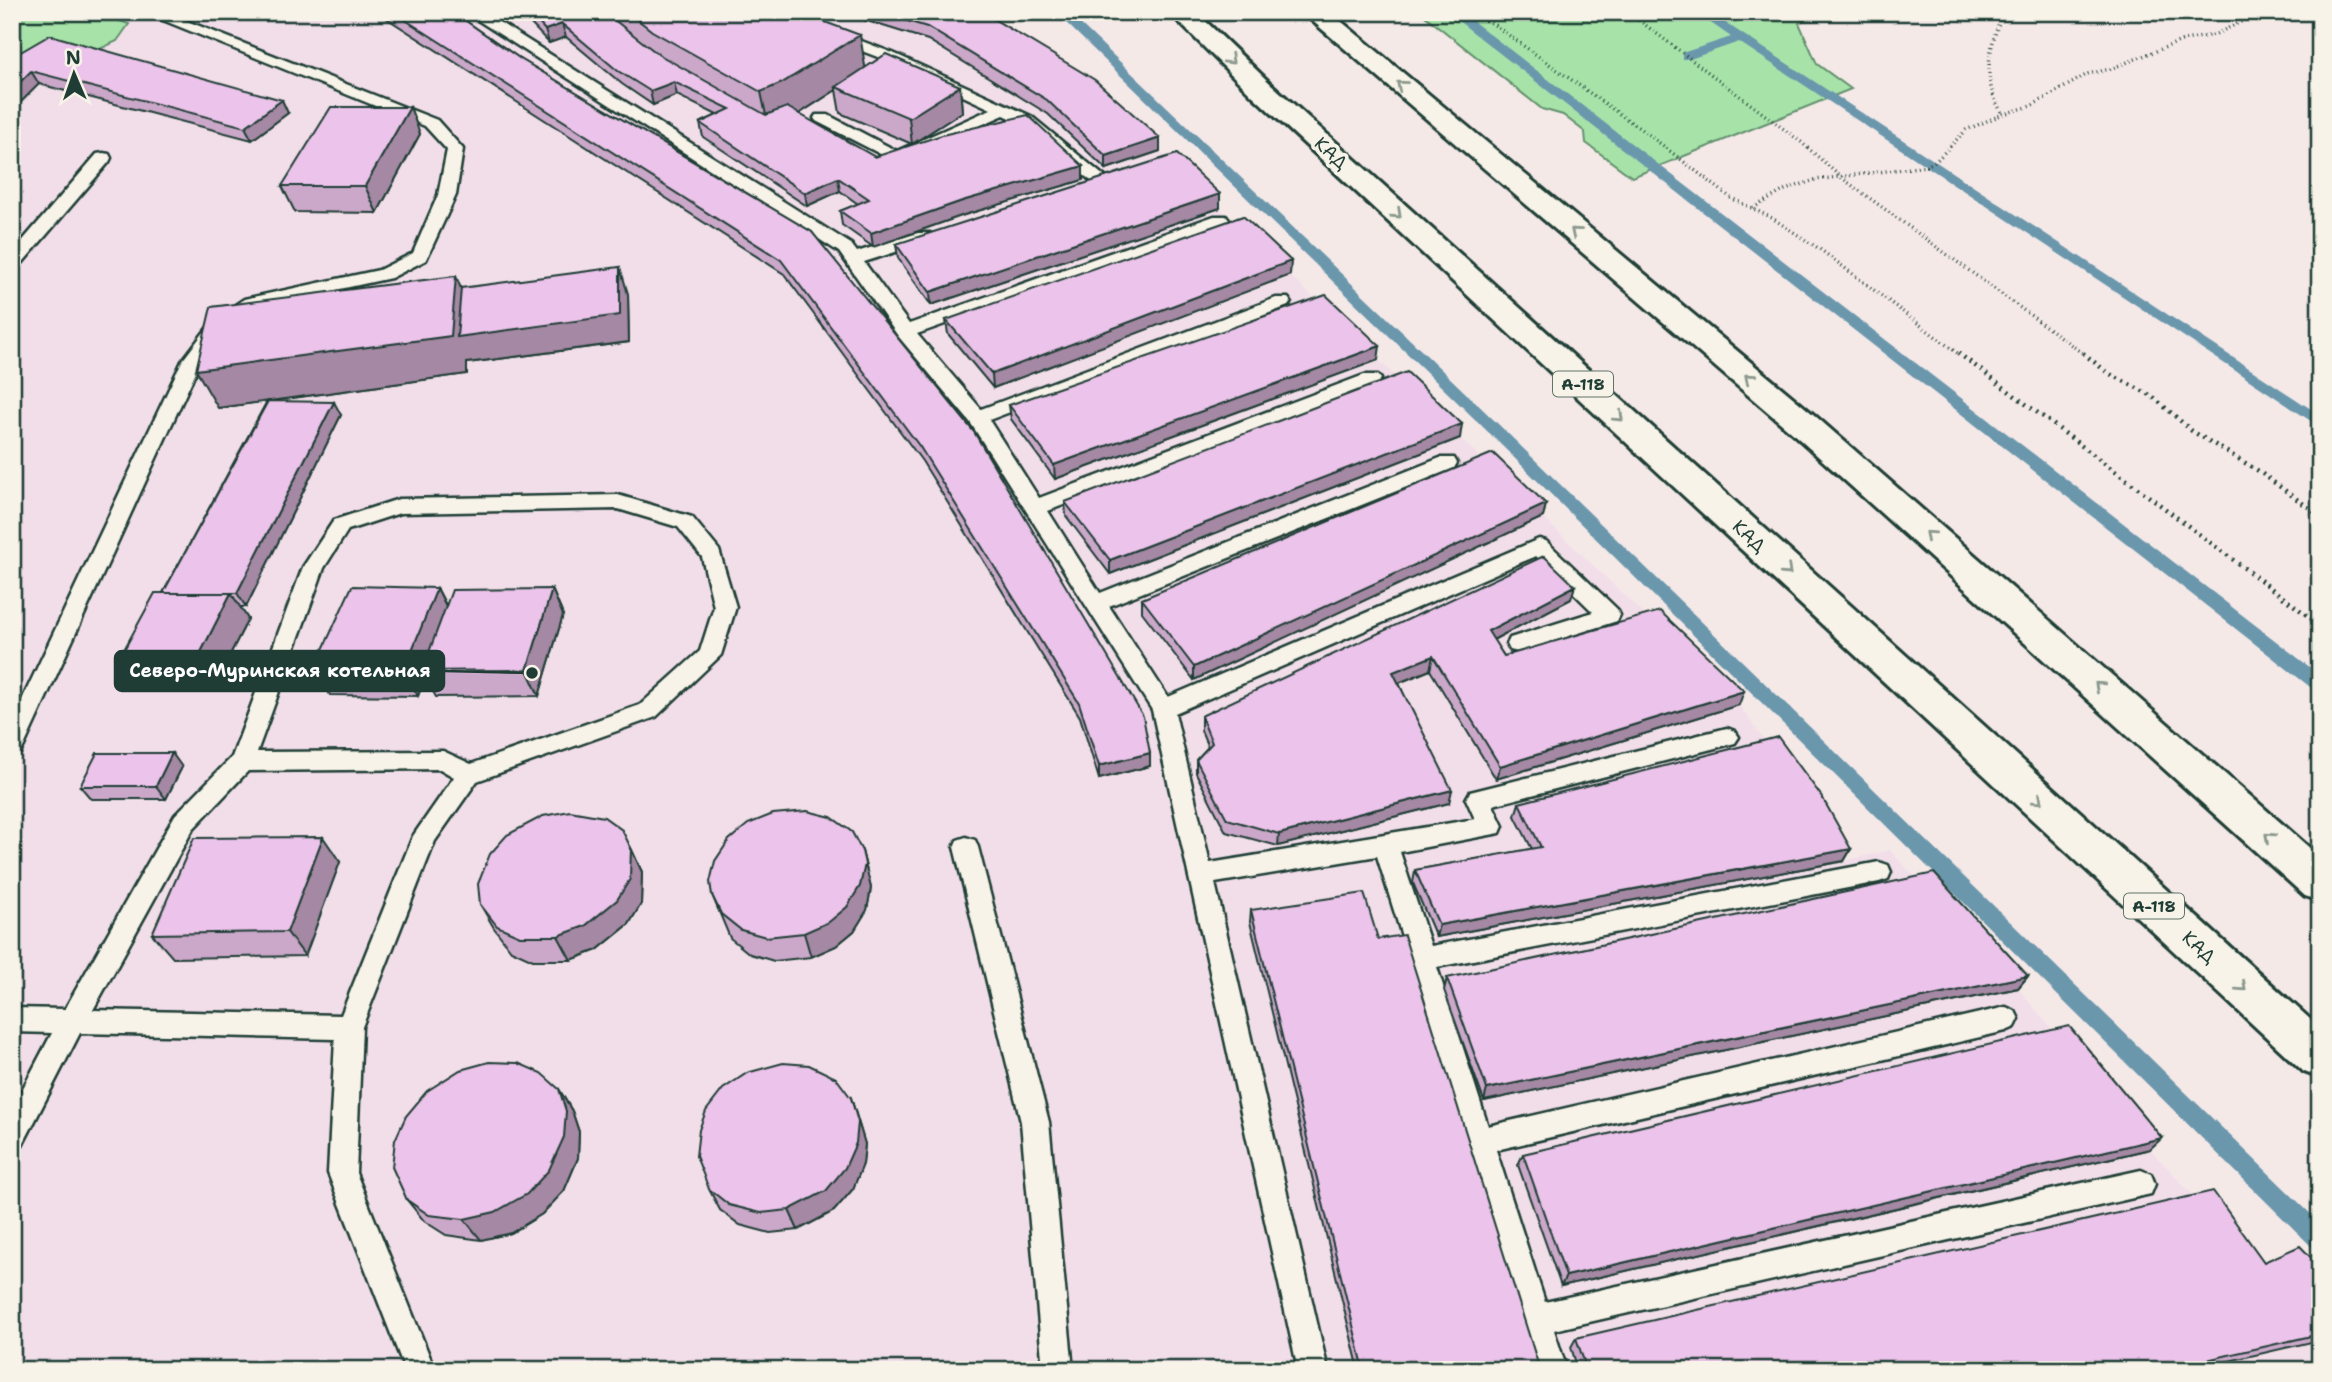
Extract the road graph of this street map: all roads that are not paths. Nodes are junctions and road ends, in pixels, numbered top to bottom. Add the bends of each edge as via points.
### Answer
1 (150, 12) edge
2 (472, 12) edge
3 (1181, 12) edge
4 (1314, 12) edge
5 (825, 32) edge
6 (1003, 110) junction
7 (822, 118) dead end
8 (103, 158) dead end
9 (1076, 189) edge
10 (1220, 220) dead end
11 (945, 230) edge
12 (854, 259) junction
13 (12, 264) edge
14 (1282, 302) dead end
15 (905, 332) junction
16 (1371, 379) dead end
17 (977, 417) junction
18 (1447, 463) dead end
19 (1035, 508) junction
20 (1096, 603) junction
21 (1518, 644) dead end
22 (1163, 709) junction
23 (1727, 737) dead end
24 (12, 746) edge
25 (242, 762) junction
26 (469, 774) junction
27 (1385, 843) junction
28 (966, 847) dead end
29 (1879, 872) dead end
30 (1202, 875) junction
31 (2320, 883) edge
32 (1422, 959) junction
33 (2006, 1019) dead end
34 (12, 1020) edge
35 (73, 1020) junction
36 (349, 1027) junction
37 (2320, 1057) edge
38 (12, 1137) edge
39 (1479, 1141) junction
40 (2141, 1184) dead end
41 (1536, 1319) junction
42 (421, 1370) edge
43 (1058, 1370) edge
44 (1313, 1370) edge
45 (1552, 1370) edge

1 - 24 lane via 431,123 455,149 447,195 420,256 386,274 250,303 221,323 189,365
2 - 12 lane via 845,248
3 -> 37 highway, КАД / А-118
31 -> 4 highway via 1801,422
5 - 6 lane
6 - 7 lane via 896,157
6 - 9 lane via 1024,119 1108,179
8 - 13 lane
10 - 15 lane
11 - 12 lane
12 - 15 lane
14 - 17 lane
15 - 17 lane
16 - 19 lane
17 - 19 lane
18 - 20 lane
19 - 20 lane
20 - 22 lane
21 - 22 lane via 1609,615 1539,546
22 - 30 lane
23 - 27 lane via 1478,799 1491,826
25 - 26 lane via 443,760
25 - 26 lane via 314,567 341,525 399,506 618,502 685,522 712,555 725,607 710,655 648,711
25 - 35 lane via 184,822
26 - 36 lane via 425,836
27 - 30 lane
27 - 32 lane
28 - 43 lane via 1035,1122
29 - 32 lane
30 - 44 lane
32 - 39 lane
33 - 39 lane
34 - 35 lane
35 - 36 lane
35 - 38 lane
36 - 42 lane via 342,1173
39 - 41 lane
40 - 41 lane
41 - 45 lane

